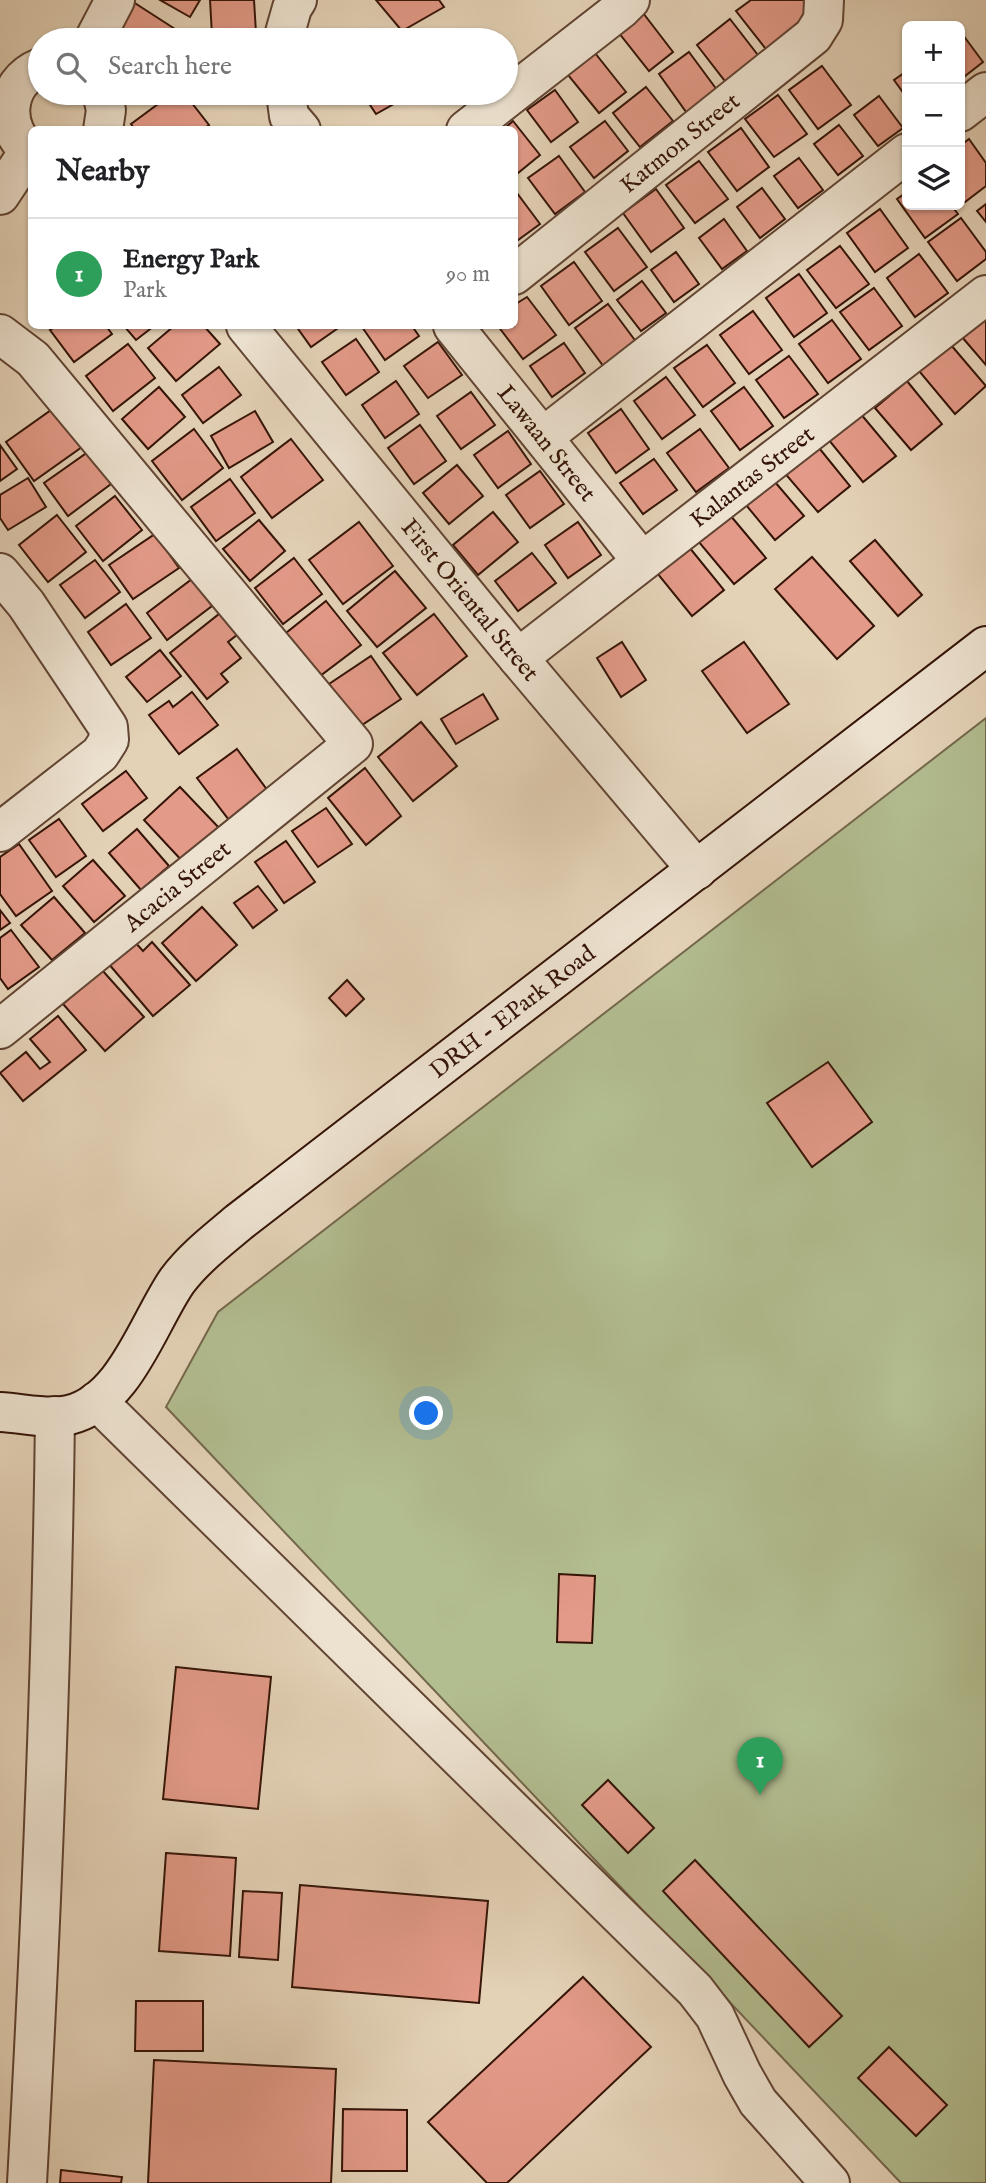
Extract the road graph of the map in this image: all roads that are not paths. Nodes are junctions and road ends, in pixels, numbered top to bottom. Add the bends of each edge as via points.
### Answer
1 (115, 0) edge
2 (297, 0) edge
3 (630, 0) edge
4 (824, 0) edge
5 (100, 28) edge
6 (286, 28) edge
7 (28, 75) edge
8 (518, 89) edge
9 (986, 92) edge
10 (6, 95) edge
11 (105, 105) edge
12 (288, 105) edge
13 (498, 105) edge
14 (965, 108) edge
15 (104, 126) edge
16 (298, 126) edge
17 (471, 126) edge
18 (28, 149) edge
19 (28, 154) edge
20 (902, 157) edge
21 (0, 195) edge
22 (518, 272) edge
23 (986, 295) edge
24 (248, 329) edge
25 (455, 329) edge
26 (0, 334) edge
27 (543, 437) junction
28 (642, 561) junction
29 (0, 573) edge
30 (13, 614) edge
31 (986, 646) edge
32 (518, 658) junction
33 (0, 832) edge
34 (697, 870) junction
35 (0, 1029) edge
36 (77, 1410) junction
37 (0, 1412) edge
38 (27, 2183) edge
39 (830, 2183) edge

1 - 5 street
2 - 6 street
3 - 8 street
4 - 22 street, Katmon Street via 823,20 813,36
7 - 10 street
9 - 14 street
10 - 18 street via 11,127
11 - 15 street
12 - 16 street
13 - 17 street
19 - 21 street
20 - 27 street
23 - 28 street, Kalantas Street
24 - 32 street, First Oriental Street
25 - 27 street, Lawaan Street
26 - 35 street, Acacia Street via 33,359 354,744
27 - 28 street, Lawaan Street
28 - 32 street, Kalantas Street
29 - 30 street
30 - 33 street via 108,727 109,740 100,754
31 - 34 street, DRH - EPark Road
32 - 34 street, First Oriental Street
34 - 36 street, DRH - EPark Road via 199,1256 164,1301 142,1346 120,1377
36 - 37 street
36 - 38 street via 52,1625
36 - 39 street via 695,1990 715,2016 758,2102

